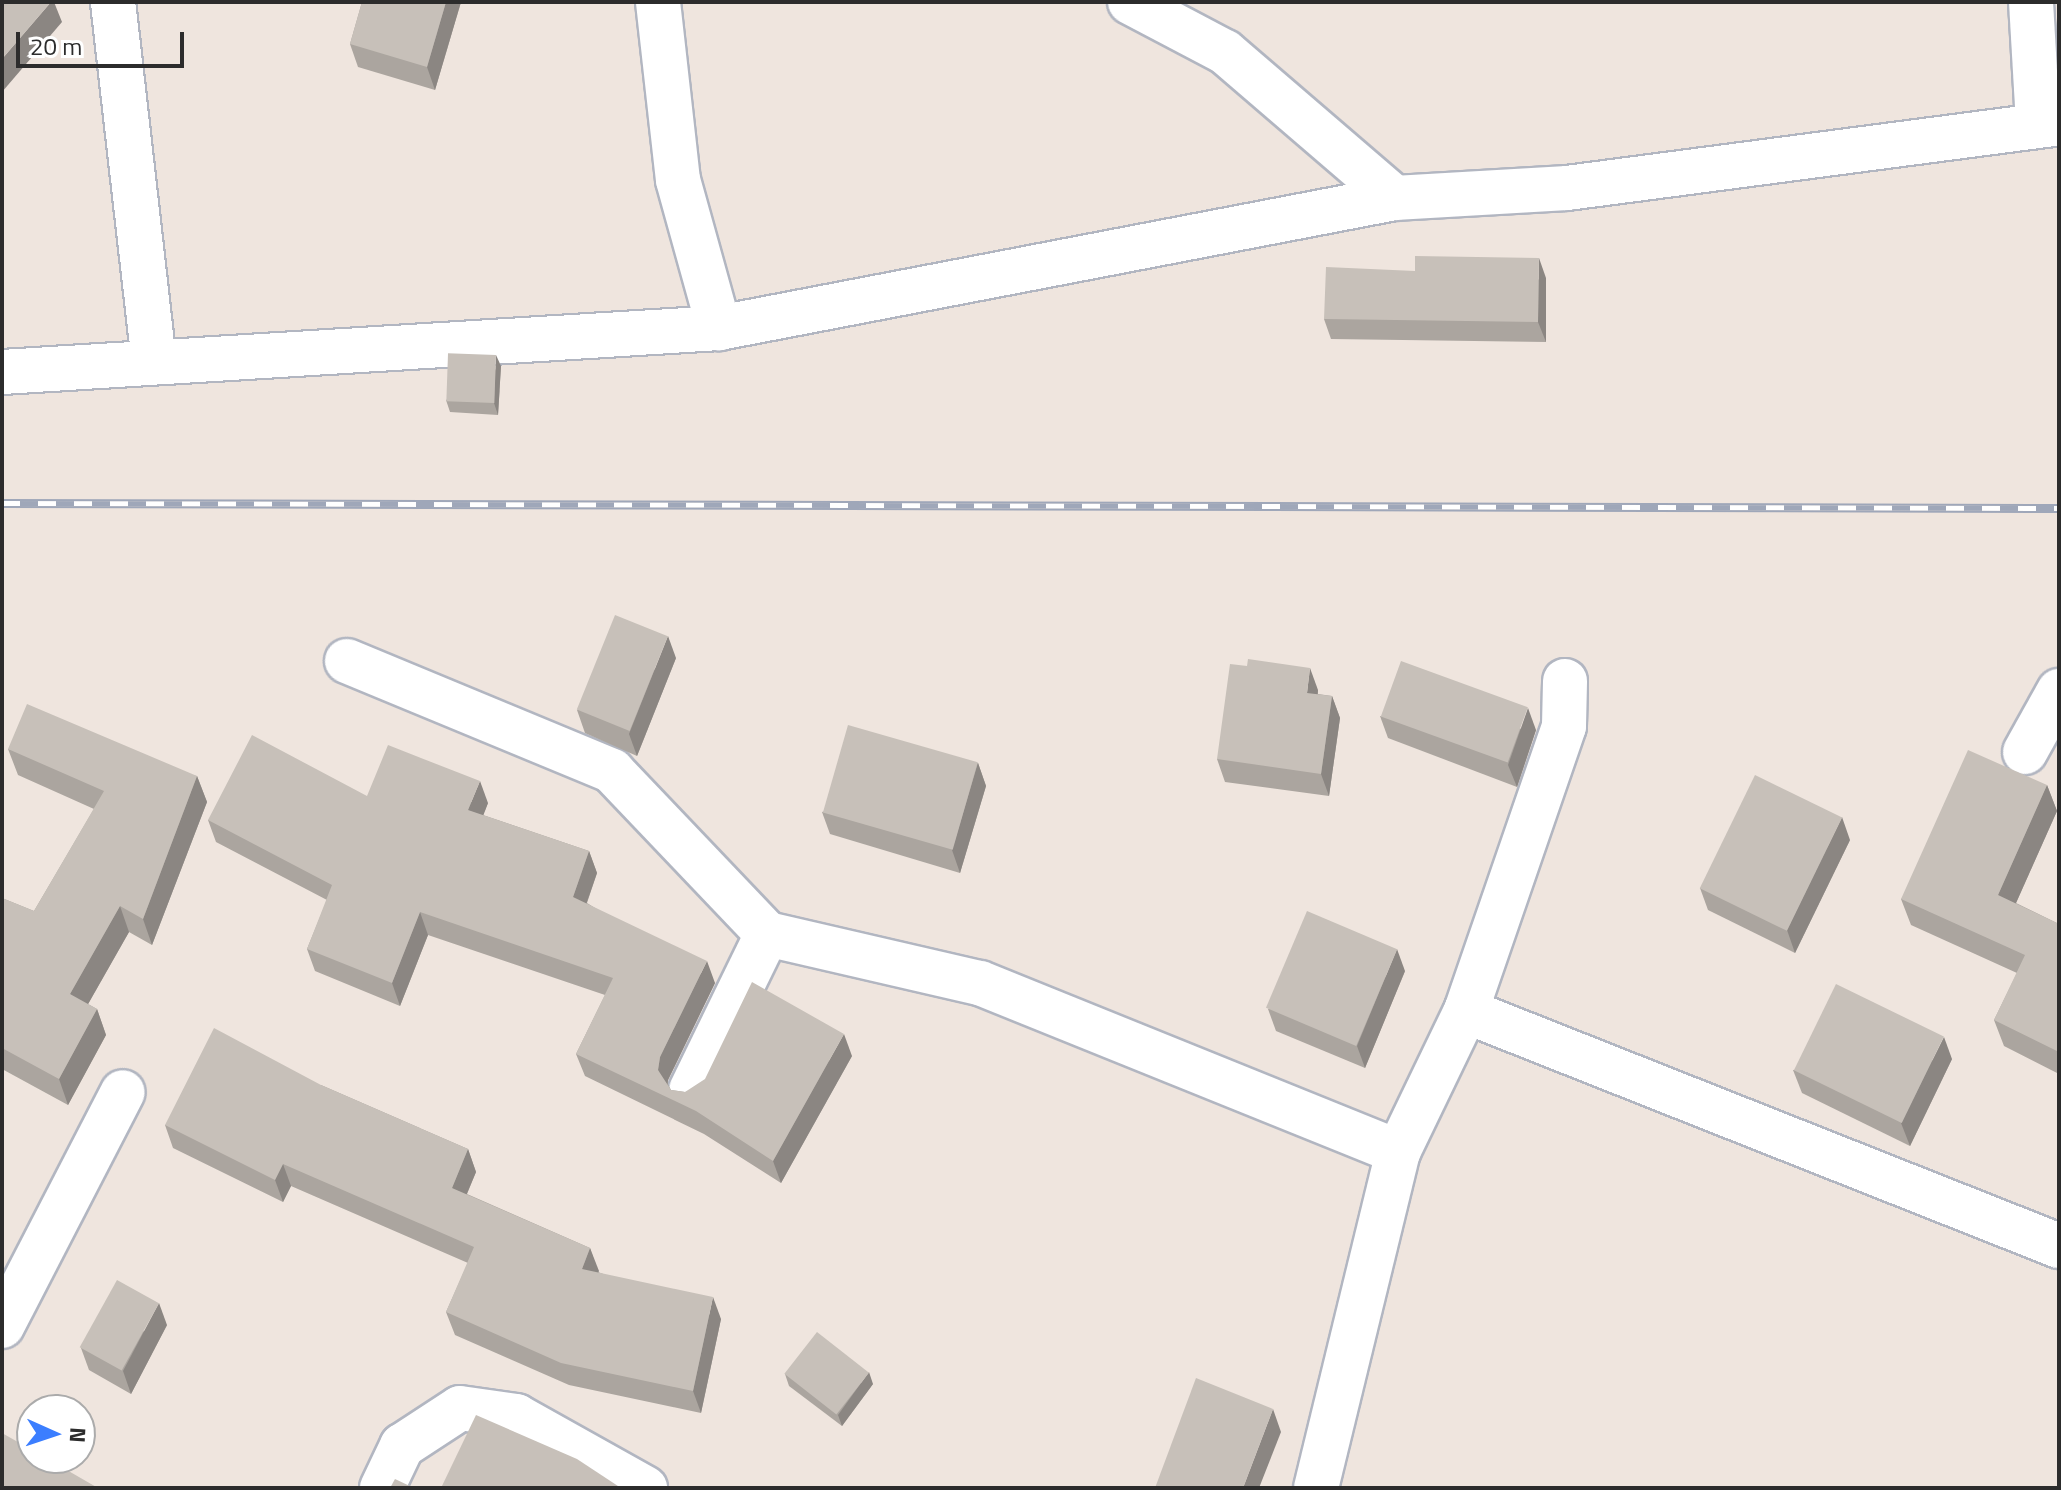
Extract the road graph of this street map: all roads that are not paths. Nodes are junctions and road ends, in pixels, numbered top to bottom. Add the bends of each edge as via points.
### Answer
1 (113, 2) edge
2 (658, 2) edge
3 (1130, 2) edge
4 (2031, 2) edge
5 (2048, 124) edge
6 (1395, 198) junction
7 (719, 328) junction
8 (154, 360) junction
9 (2, 372) edge
10 (347, 661) dead end
11 (1565, 681) dead end
12 (2059, 691) edge
13 (2025, 752) dead end
14 (767, 934) junction
15 (1466, 1011) junction
16 (691, 1090) edge
17 (123, 1092) dead end
18 (1398, 1152) junction
19 (2059, 1246) edge
20 (2, 1326) edge
21 (382, 1488) edge
22 (645, 1488) edge
23 (1316, 1488) edge

1 - 8 street
2 - 7 street via 678,180
3 - 6 street via 1225,52
4 - 5 street
5 - 6 street via 1567,188
6 - 7 street
7 - 8 street
8 - 9 street
10 - 14 street via 612,771
11 - 15 street via 1564,726
12 - 13 street
14 - 16 street
14 - 18 street via 980,983
15 - 18 street
15 - 19 street
17 - 20 street
18 - 23 street
21 - 22 street via 402,1446 460,1408 516,1416

